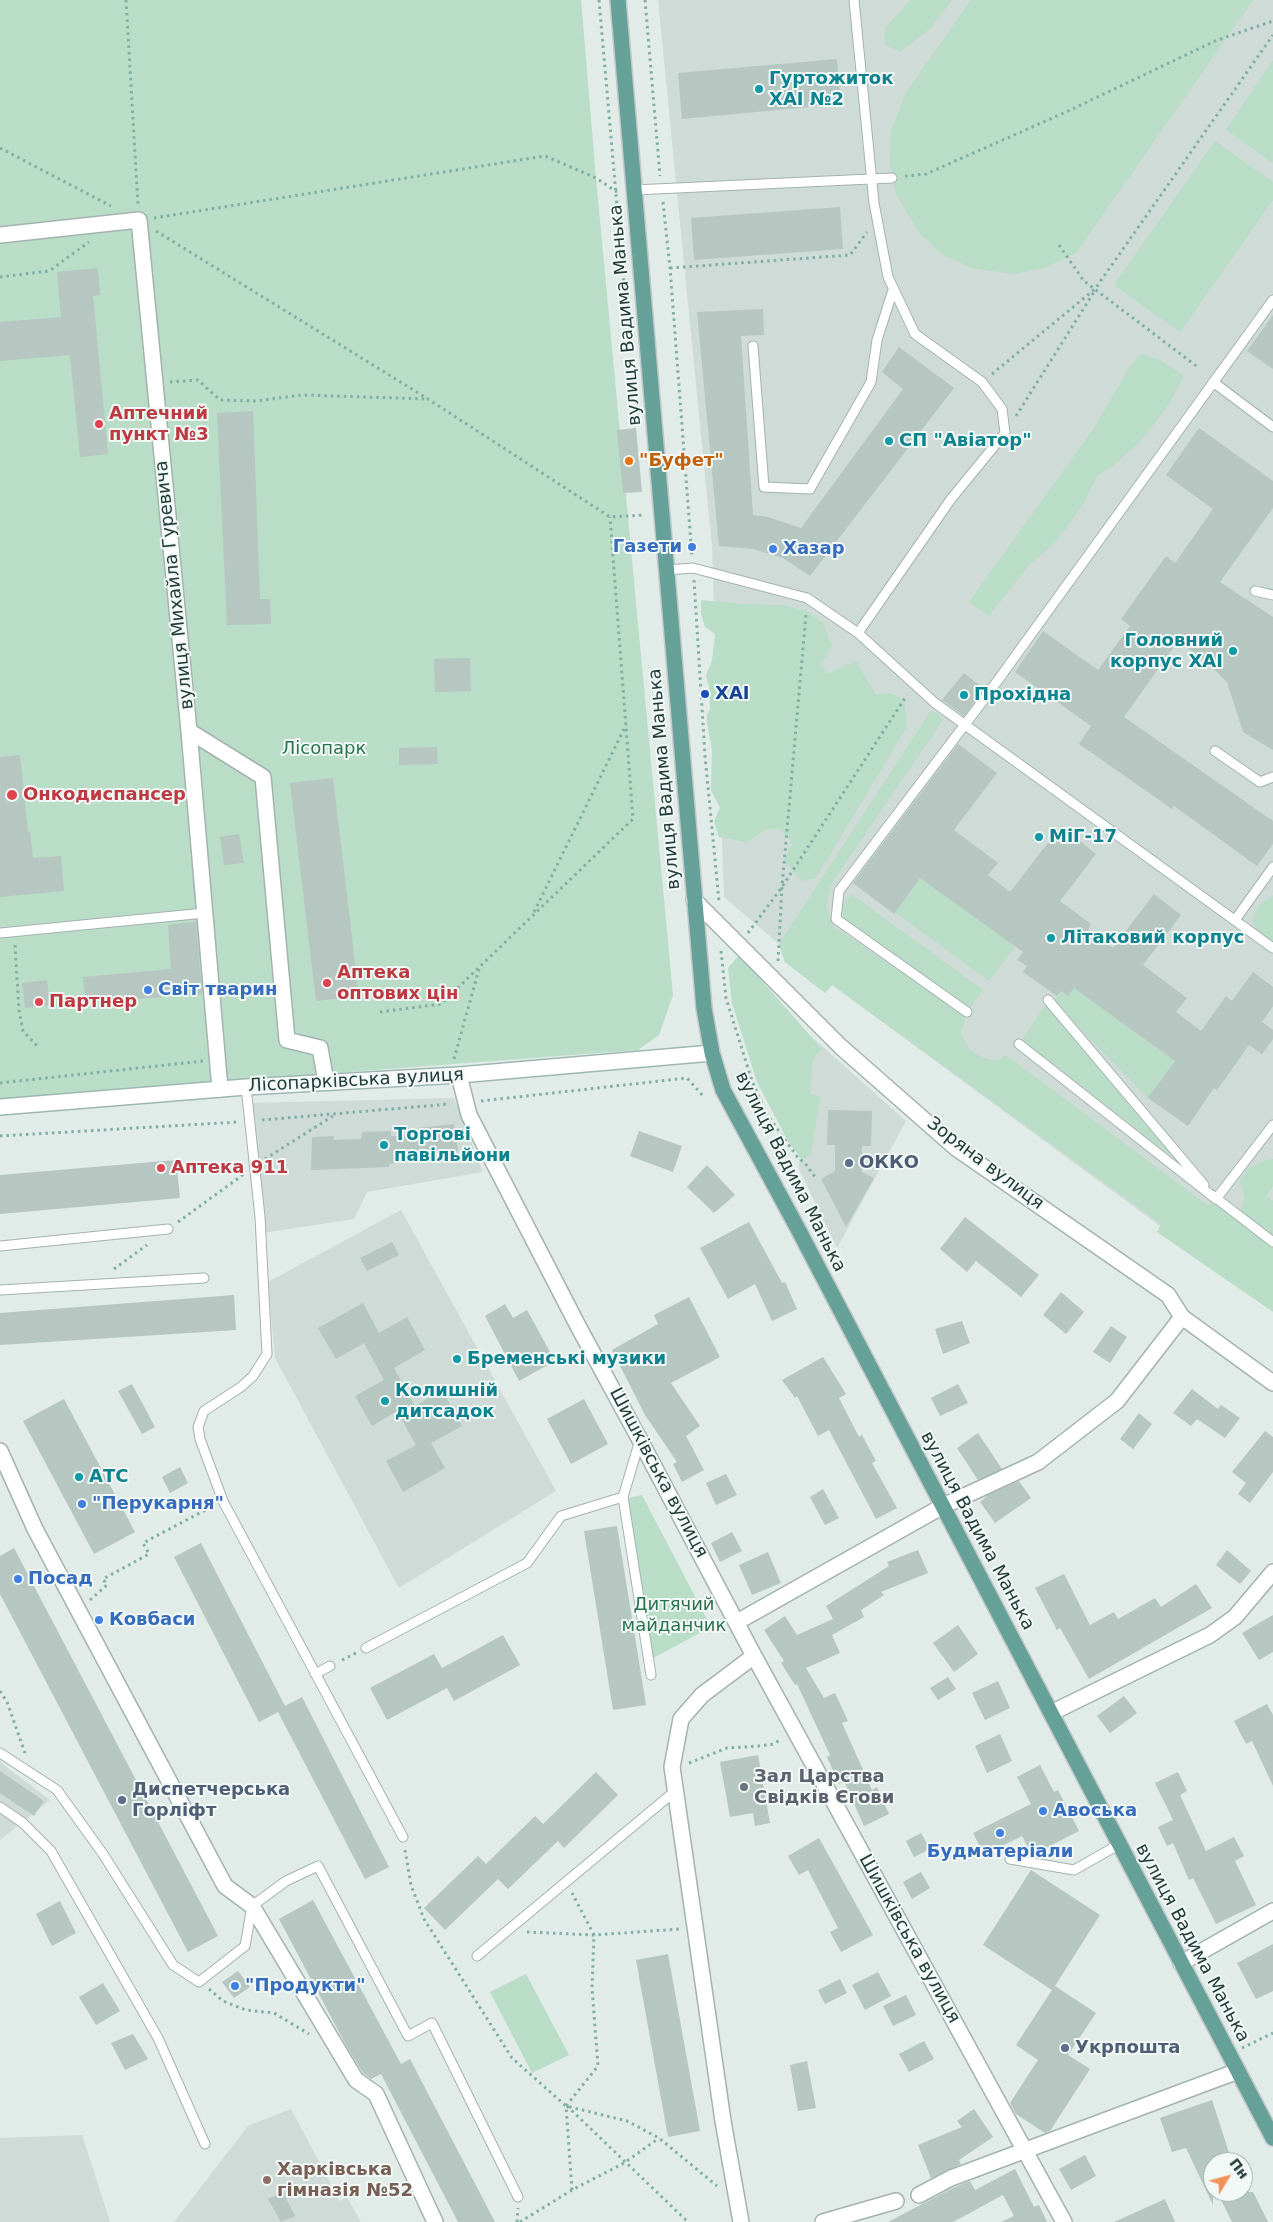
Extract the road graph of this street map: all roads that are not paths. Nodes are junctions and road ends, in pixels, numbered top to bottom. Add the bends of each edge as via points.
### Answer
1 (618, 0) edge
2 (854, 0) edge
3 (892, 178) road end
4 (872, 180) junction
5 (634, 190) junction
6 (0, 235) edge
7 (893, 290) junction
8 (1273, 300) edge
9 (753, 346) dead end
10 (1213, 382) junction
11 (1273, 427) edge
12 (666, 570) junction
13 (1255, 591) dead end
14 (1273, 595) edge
15 (858, 633) junction
16 (966, 723) junction
17 (189, 731) junction
18 (1216, 751) dead end
19 (1273, 777) edge
20 (1273, 867) edge
21 (694, 900) junction
22 (205, 913) junction
23 (1235, 920) junction
24 (0, 933) edge
25 (1273, 948) edge
26 (1048, 1000) dead end
27 (967, 1012) dead end
28 (1019, 1044) dead end
29 (712, 1054) junction
30 (456, 1070) junction
31 (326, 1082) junction
32 (246, 1087) junction
33 (220, 1089) junction
34 (0, 1107) edge
35 (1273, 1125) edge
36 (1216, 1199) junction
37 (168, 1229) road end
38 (1273, 1242) edge
39 (0, 1246) edge
40 (204, 1278) dead end
41 (0, 1290) edge
42 (1182, 1316) junction
43 (1273, 1383) edge
44 (640, 1440) junction
45 (0, 1451) edge
46 (623, 1497) junction
47 (943, 1506) junction
48 (1273, 1572) edge
49 (737, 1622) junction
50 (366, 1648) road end
51 (754, 1656) junction
52 (330, 1666) road end
53 (315, 1674) junction
54 (651, 1675) dead end
55 (1051, 1713) junction
56 (0, 1753) edge
57 (674, 1792) junction
58 (0, 1807) edge
59 (403, 1837) road end
60 (1120, 1844) junction
61 (1010, 1859) dead end
62 (252, 1906) junction
63 (1273, 1911) edge
64 (476, 1956) dead end
65 (1181, 1963) junction
66 (1238, 2071) junction
67 (1273, 2138) edge
68 (205, 2144) dead end
69 (1023, 2150) junction
70 (919, 2196) dead end
71 (518, 2197) dead end
72 (896, 2201) dead end
73 (435, 2222) edge
74 (741, 2222) edge
75 (823, 2222) edge
76 (1064, 2222) edge

1 - 5 main road, вулиця Вадима Манька
2 - 4 lane
3 - 4 lane
4 - 5 lane
4 - 7 lane
5 - 12 main road, вулиця Вадима Манька
6 - 17 street, вулиця Михайла Гуревича via 139,220
7 - 9 lane via 877,340 871,382 810,489 764,487
7 - 15 lane via 915,334 982,382 1002,409 1005,433 952,499
8 - 10 lane
10 - 11 lane
10 - 16 lane
12 - 15 lane via 693,568 808,598
12 - 21 main road, вулиця Вадима Манька
13 - 14 lane
15 - 16 lane via 935,703
16 - 23 lane
16 - 27 lane via 839,891 836,919
17 - 22 street, вулиця Михайла Гуревича
17 - 31 street, вулиця Михайла Гуревича via 263,777 287,1040 320,1048
18 - 19 lane via 1260,782
20 - 23 lane
21 - 29 main road, вулиця Вадима Манька via 704,1008
21 - 42 street, Зоряна вулиця via 841,1047 956,1148 1168,1295
22 - 24 lane
22 - 33 street, вулиця Михайла Гуревича
23 - 25 lane
26 - 36 lane
28 - 36 lane
29 - 30 street, Лісопарківська вулиця
29 - 47 main road, вулиця Вадима Манька via 734,1112
30 - 31 street, Лісопарківська вулиця
30 - 44 street, Шишківська вулиця via 469,1115 582,1324
31 - 32 street, Лісопарківська вулиця
32 - 33 street, Лісопарківська вулиця
32 - 53 lane via 260,1217 267,1354 253,1376 241,1387 204,1411 198,1427 223,1501
33 - 34 street, Лісопарківська вулиця
35 - 36 lane
36 - 38 lane
37 - 39 lane
40 - 41 lane
42 - 43 street, Зоряна вулиця
42 - 47 street via 1117,1401 1083,1429 1038,1462
44 - 46 lane
44 - 49 street, Шишківська вулиця
45 - 62 street via 36,1529 225,1886
46 - 50 lane via 561,1516 527,1563
46 - 54 lane
47 - 49 street
47 - 55 main road, вулиця Вадима Манька
48 - 55 street via 1235,1617 1210,1635
49 - 51 street, Шишківська вулиця
51 - 57 street via 702,1695 682,1719 672,1767
51 - 69 street, Шишківська вулиця
52 - 53 lane
53 - 59 lane
55 - 60 main road, вулиця Вадима Манька
56 - 62 lane via 57,1790 103,1854 173,1965 199,1982 244,1946
57 - 64 lane
57 - 74 street
58 - 68 lane via 23,1823 51,1851 158,2038
60 - 61 lane via 1074,1870
60 - 65 main road, вулиця Вадима Манька
62 - 71 lane via 286,1881 318,1866 408,2036 432,2023
62 - 73 street via 356,2080 376,2094
63 - 65 street
65 - 66 main road, вулиця Вадима Манька
66 - 67 main road, вулиця Вадима Манька
66 - 69 street
69 - 70 street via 951,2178
69 - 76 street, Шишківська вулиця
72 - 75 street

